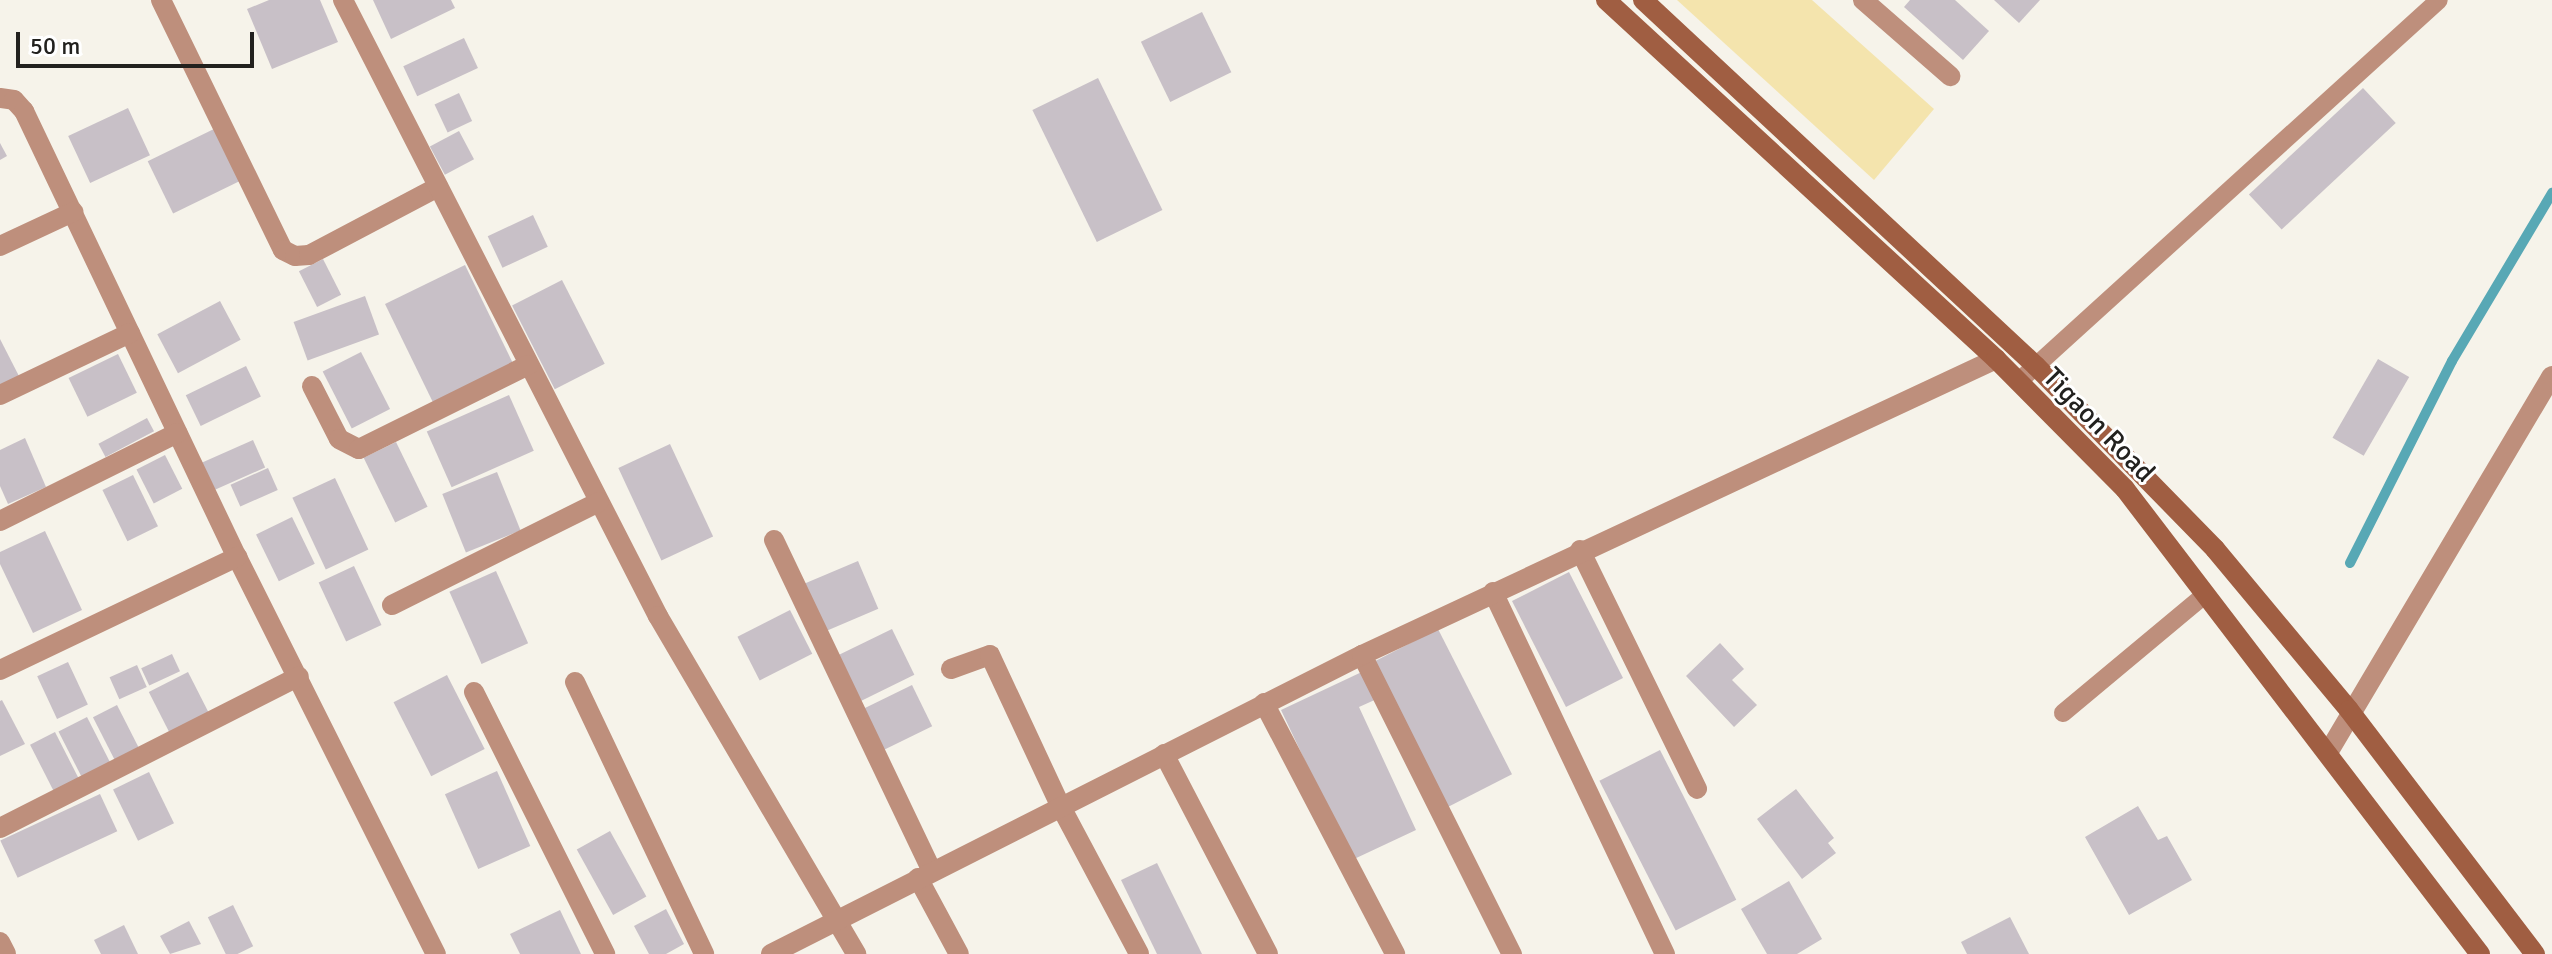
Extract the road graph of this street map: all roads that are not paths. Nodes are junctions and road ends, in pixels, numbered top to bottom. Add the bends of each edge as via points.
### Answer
1 (161, 0) edge
2 (343, 0) edge
3 (1606, 0) edge
4 (1643, 0) edge
5 (1863, 0) edge
6 (1896, 0) edge
7 (2439, 0) edge
8 (1882, 16) junction
9 (1950, 76) dead end
10 (0, 98) edge
11 (438, 187) junction
12 (73, 212) junction
13 (0, 246) edge
14 (130, 333) junction
15 (1996, 359) junction
16 (528, 365) junction
17 (2036, 366) junction
18 (2552, 376) edge
19 (2018, 382) junction
20 (312, 386) dead end
21 (0, 395) edge
22 (177, 433) junction
23 (599, 502) junction
24 (0, 521) edge
25 (774, 540) dead end
26 (1580, 550) junction
27 (237, 557) junction
28 (1493, 592) junction
29 (2206, 594) junction
30 (392, 605) dead end
31 (1362, 655) junction
32 (951, 669) dead end
33 (0, 670) edge
34 (299, 676) junction
35 (575, 682) dead end
36 (474, 692) dead end
37 (1264, 703) junction
38 (2349, 710) junction
39 (2063, 713) dead end
40 (2329, 751) junction
41 (1164, 754) junction
42 (1697, 789) dead end
43 (1061, 807) junction
44 (0, 828) edge
45 (925, 875) junction
46 (836, 921) junction
47 (436, 954) edge
48 (605, 954) edge
49 (704, 954) edge
50 (771, 954) edge
51 (856, 954) edge
52 (959, 954) edge
53 (1139, 954) edge
54 (1268, 954) edge
55 (1395, 954) edge
56 (1512, 954) edge
57 (1665, 954) edge
58 (2480, 954) edge
59 (2535, 954) edge

1 - 11 street via 283,250 309,255
2 - 11 street
3 - 15 street, Tigaon Road
4 - 17 street
5 - 8 street
6 - 8 street
7 - 17 lane
8 - 9 street
10 - 12 street via 20,103
11 - 16 street
12 - 13 street
12 - 14 street
14 - 21 street
14 - 22 street
15 - 19 street, Tigaon Road
15 - 26 street
16 - 20 street via 359,449 339,439
16 - 23 street
17 - 19 lane
17 - 38 street via 2215,549
18 - 38 street
19 - 29 street, Tigaon Road via 2125,489
22 - 24 street
22 - 27 street
23 - 30 street
23 - 46 street via 720,728
25 - 45 street
26 - 28 street
26 - 42 street
27 - 33 street
27 - 34 street
28 - 31 street
28 - 57 street
29 - 39 lane
29 - 40 street, Tigaon Road
31 - 37 street
31 - 56 street
32 - 43 street via 990,655
34 - 44 street
34 - 47 street
35 - 49 street
36 - 48 street
37 - 41 street
37 - 55 street
38 - 40 street
38 - 59 street
40 - 58 street, Tigaon Road
41 - 43 street
41 - 54 street
43 - 45 street
43 - 53 street
45 - 46 street
45 - 52 street
46 - 50 street
46 - 51 street

